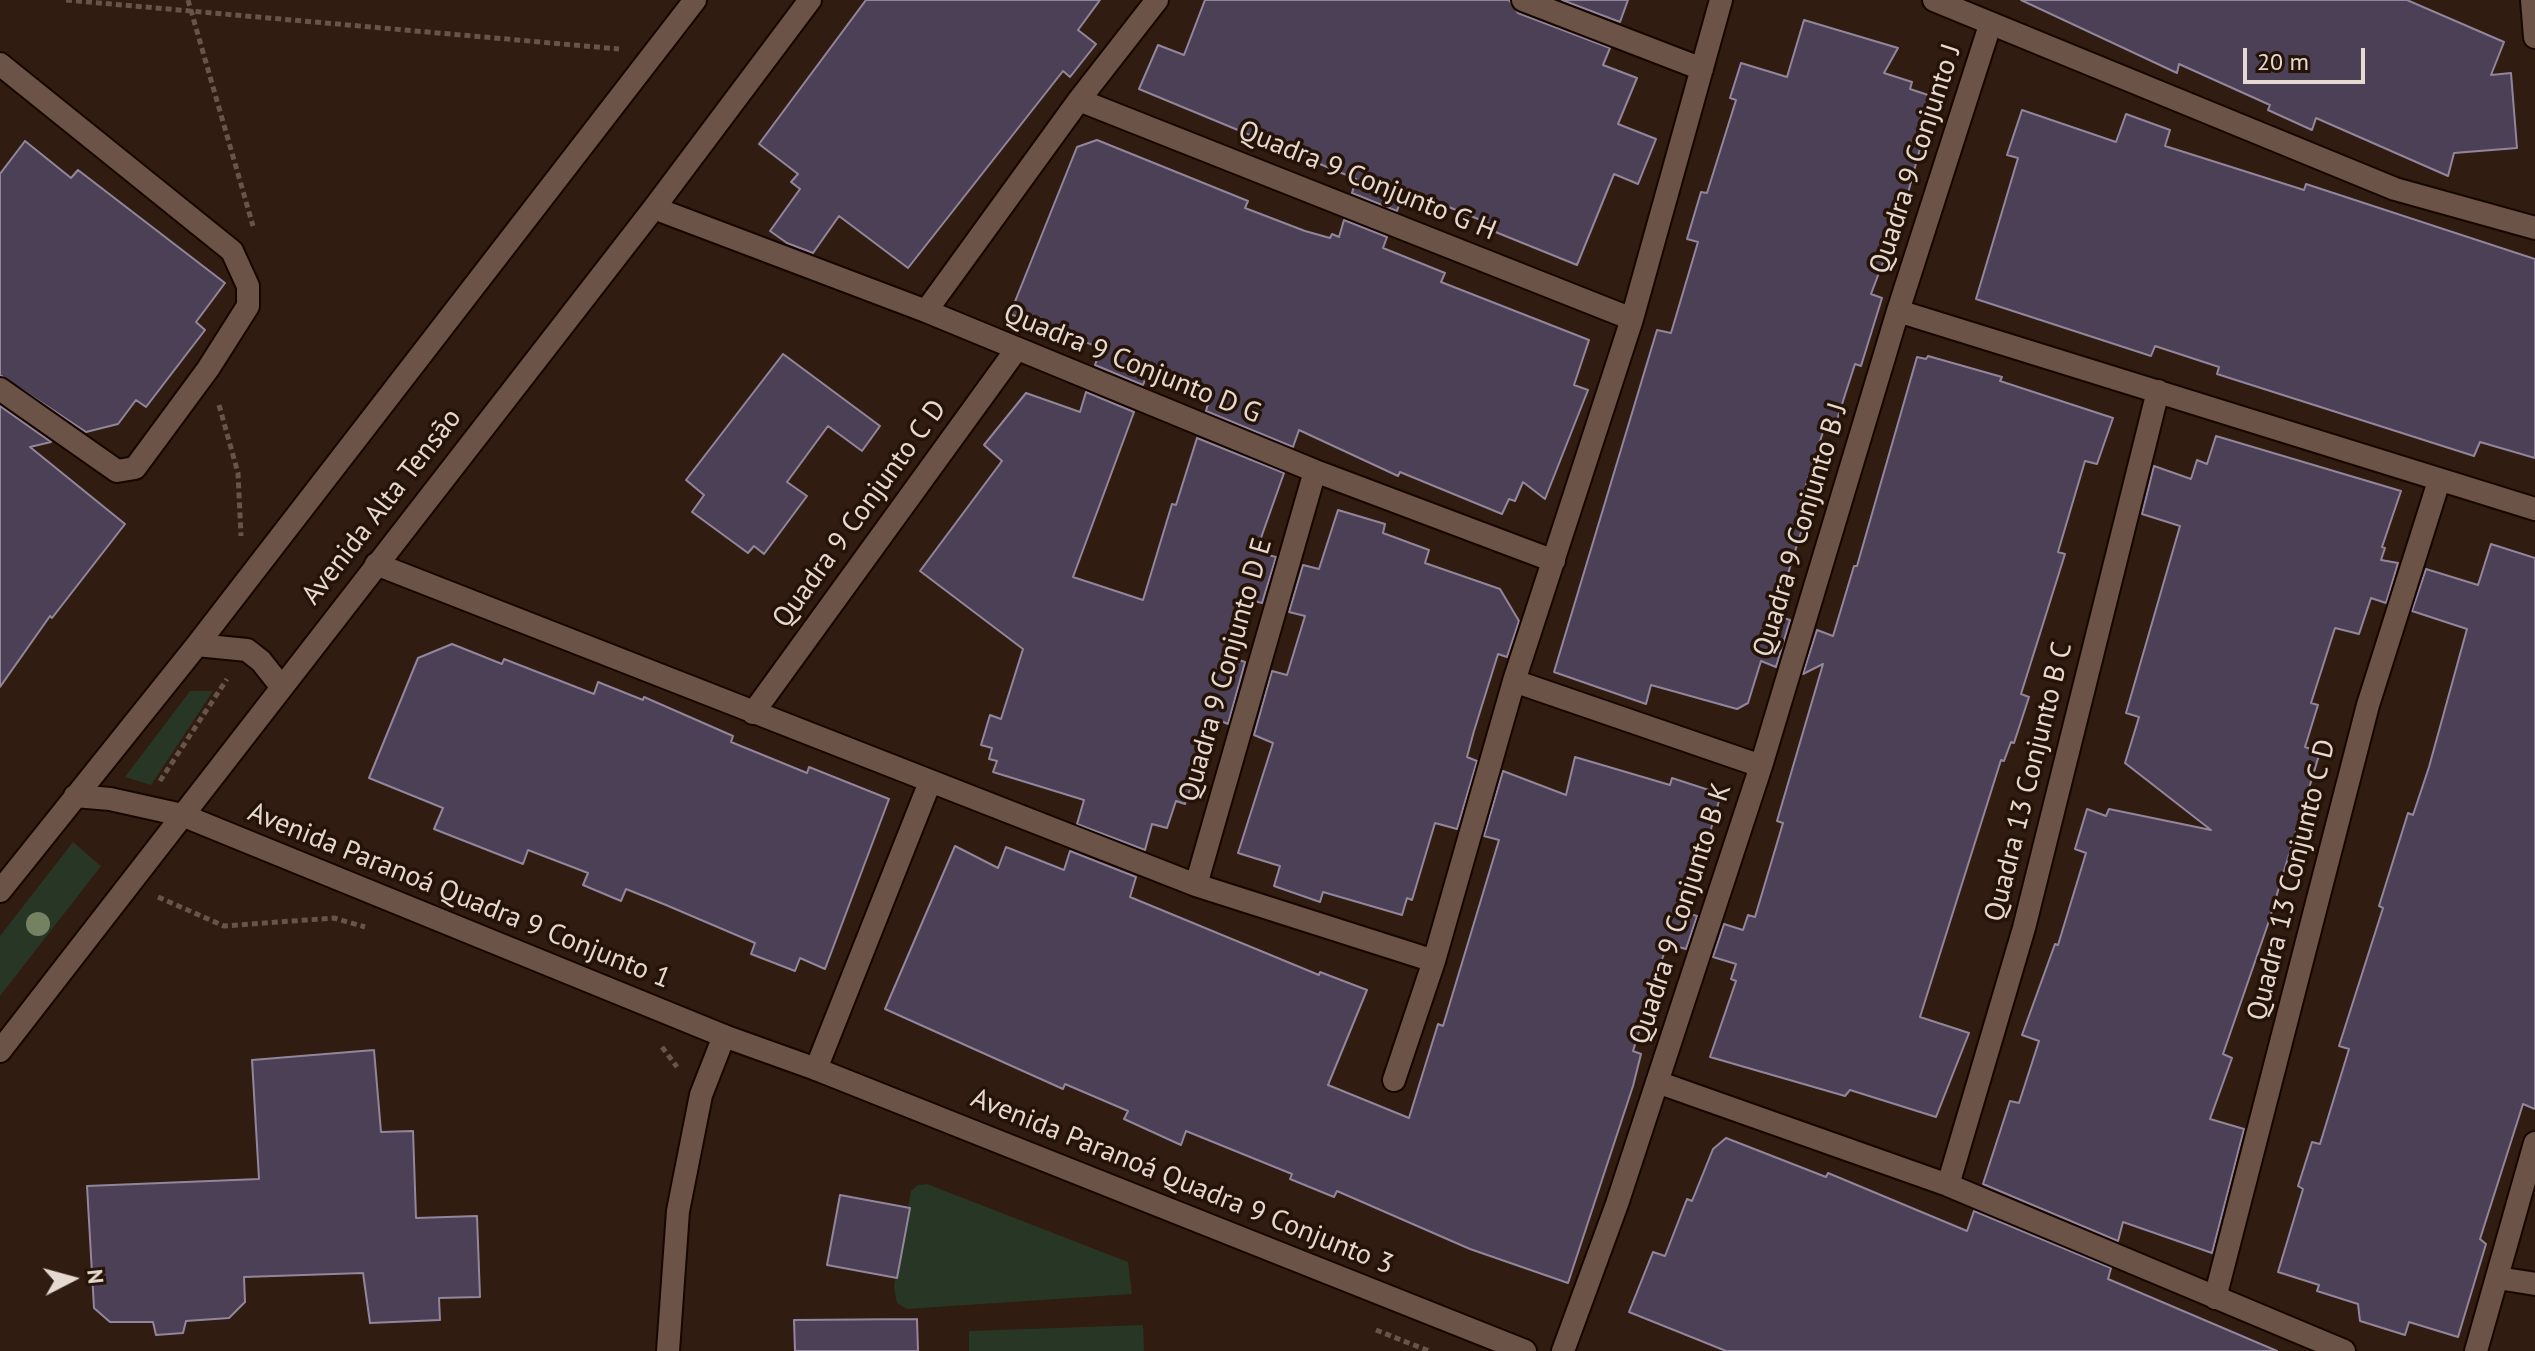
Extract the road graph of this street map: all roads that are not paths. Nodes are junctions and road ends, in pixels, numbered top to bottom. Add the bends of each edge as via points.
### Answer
1 (695, 0) edge
2 (810, 0) edge
3 (1157, 0) edge
4 (1523, 0) edge
5 (1721, 0) edge
6 (1934, 0) edge
7 (2532, 0) edge
8 (1990, 25) junction
9 (2535, 37) edge
10 (0, 64) edge
11 (1702, 69) junction
12 (1079, 100) junction
13 (654, 208) junction
14 (2535, 228) edge
15 (926, 311) junction
16 (1898, 311) junction
17 (1632, 319) junction
18 (1016, 350) junction
19 (0, 389) edge
20 (2158, 391) junction
21 (1315, 471) junction
22 (2439, 481) junction
23 (2535, 509) edge
24 (1554, 561) junction
25 (376, 564) junction
26 (197, 645) junction
27 (1514, 681) junction
28 (280, 685) junction
29 (753, 713) junction
30 (1761, 766) junction
31 (930, 782) junction
32 (75, 796) junction
33 (182, 815) junction
34 (1196, 885) junction
35 (0, 891) edge
36 (1434, 961) junction
37 (724, 1036) junction
38 (0, 1051) edge
39 (816, 1069) junction
40 (1394, 1080) dead end
41 (1657, 1082) junction
42 (2535, 1143) edge
43 (1948, 1185) junction
44 (2498, 1278) junction
45 (2535, 1284) edge
46 (2215, 1298) junction
47 (668, 1351) edge
48 (1525, 1351) edge
49 (1563, 1351) edge
50 (2344, 1351) edge
51 (2476, 1351) edge

1 - 26 street
2 - 13 street, Avenida Alta Tensão
3 - 12 street
4 - 11 street
5 - 11 street
6 - 8 street
7 - 9 street
8 - 14 street via 2395,189
8 - 16 street, Quadra 9 Conjunto J
10 - 19 street via 232,251 248,286 248,306 135,468 117,471
11 - 17 street
12 - 15 street
12 - 17 street, Quadra 9 Conjunto G H
13 - 15 street, Quadra 9 Conjunto D G
13 - 25 street, Avenida Alta Tensão
15 - 18 street, Quadra 9 Conjunto D G
16 - 20 street
16 - 30 street, Quadra 9 Conjunto B J
17 - 24 street
18 - 21 street, Quadra 9 Conjunto D G
18 - 29 street, Quadra 9 Conjunto C D
20 - 22 street
20 - 43 street, Quadra 13 Conjunto B C via 2024,928
21 - 24 street, Quadra 9 Conjunto D G
21 - 34 street, Quadra 9 Conjunto D E
22 - 23 street
22 - 46 street, Quadra 13 Conjunto C D via 2368,705
24 - 27 street
25 - 28 street, Avenida Alta Tensão
25 - 29 street
26 - 28 street via 247,650
26 - 32 street
27 - 30 street
27 - 36 street
28 - 33 street, Avenida Alta Tensão
29 - 31 street
30 - 41 street, Quadra 9 Conjunto B K
31 - 34 street
31 - 39 street
32 - 33 street, Avenida Paranoá Quadra 9 Conjunto 1
32 - 35 street
33 - 37 street, Avenida Paranoá Quadra 9 Conjunto 1
33 - 38 street, Avenida Alta Tensão
34 - 36 street
36 - 40 street
37 - 39 street, Avenida Paranoá Quadra 9 Conjunto 1
37 - 47 street via 701,1095 678,1211
39 - 48 street, Avenida Paranoá Quadra 9 Conjunto 3
41 - 43 street
41 - 49 street, Quadra 9 Conjunto B K
42 - 44 street
43 - 46 street
44 - 45 street
44 - 51 street
46 - 50 street

